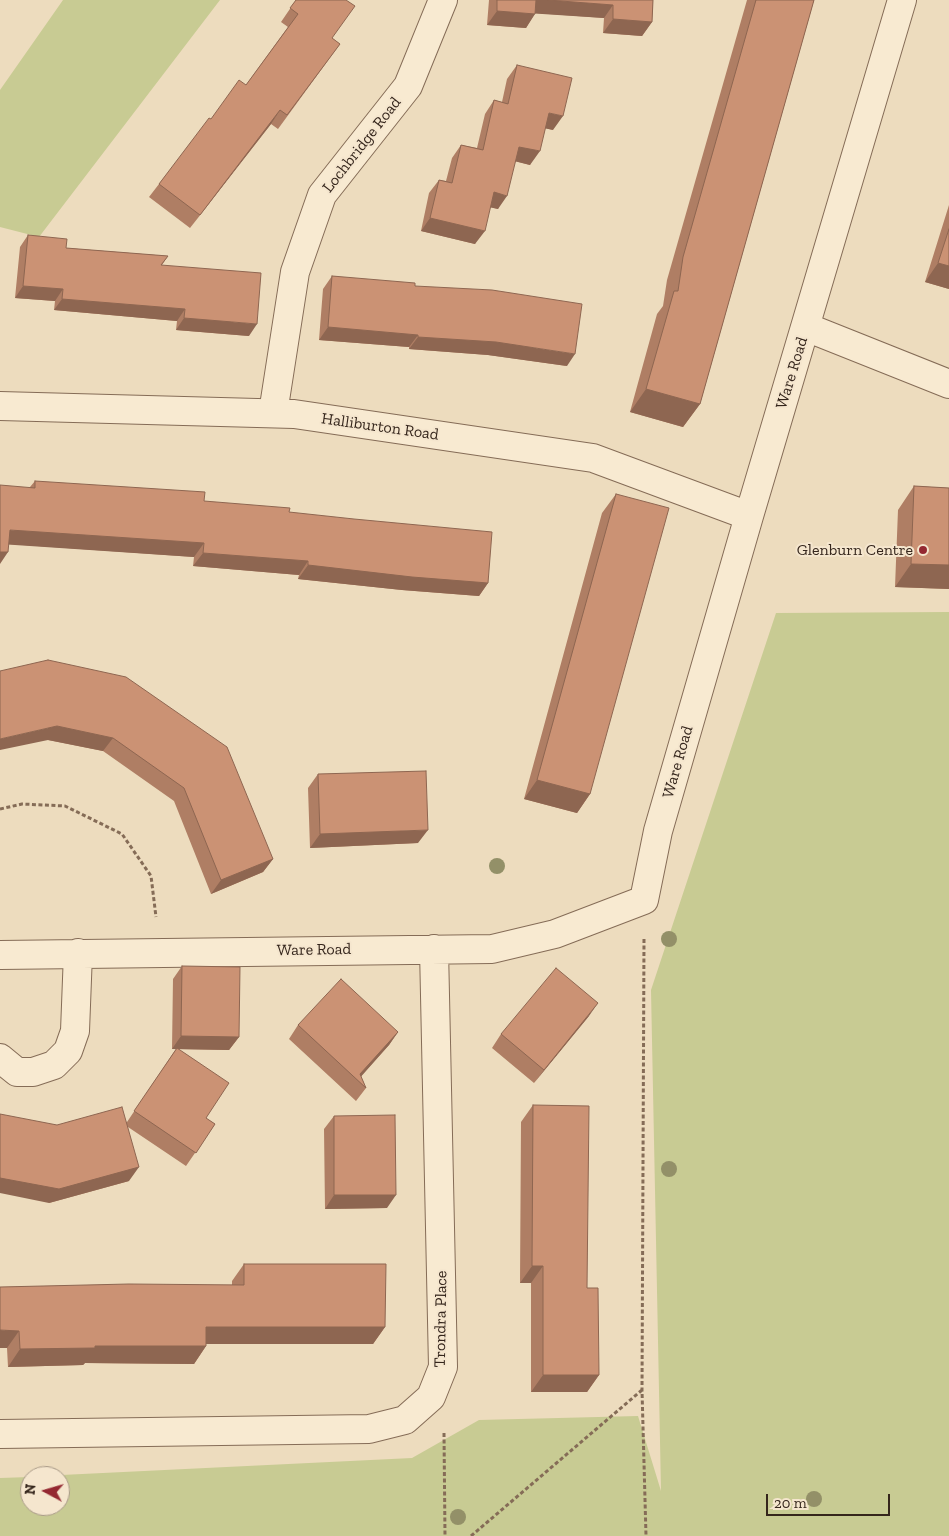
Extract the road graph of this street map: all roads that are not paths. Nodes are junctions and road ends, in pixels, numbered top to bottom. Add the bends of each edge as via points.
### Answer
1 (443, 0) edge
2 (902, 0) edge
3 (806, 327) junction
4 (949, 384) edge
5 (0, 406) edge
6 (273, 413) junction
7 (749, 516) junction
8 (434, 949) junction
9 (78, 953) junction
10 (0, 955) edge
11 (0, 1058) edge
12 (0, 1434) edge

1 - 6 street, Lochbridge Road via 408,86 322,195 295,272
2 - 3 street, Ware Road
3 - 4 street
3 - 7 street, Ware Road
5 - 6 street, Halliburton Road
6 - 7 street, Halliburton Road via 593,458
7 - 8 street, Ware Road via 658,831 644,900 555,934 492,948
8 - 9 street, Ware Road
8 - 12 street, Trondra Place via 444,1367 431,1397 405,1420 369,1429
9 - 10 street, Ware Road
9 - 11 street via 75,1031 68,1051 54,1065 33,1072 17,1072

